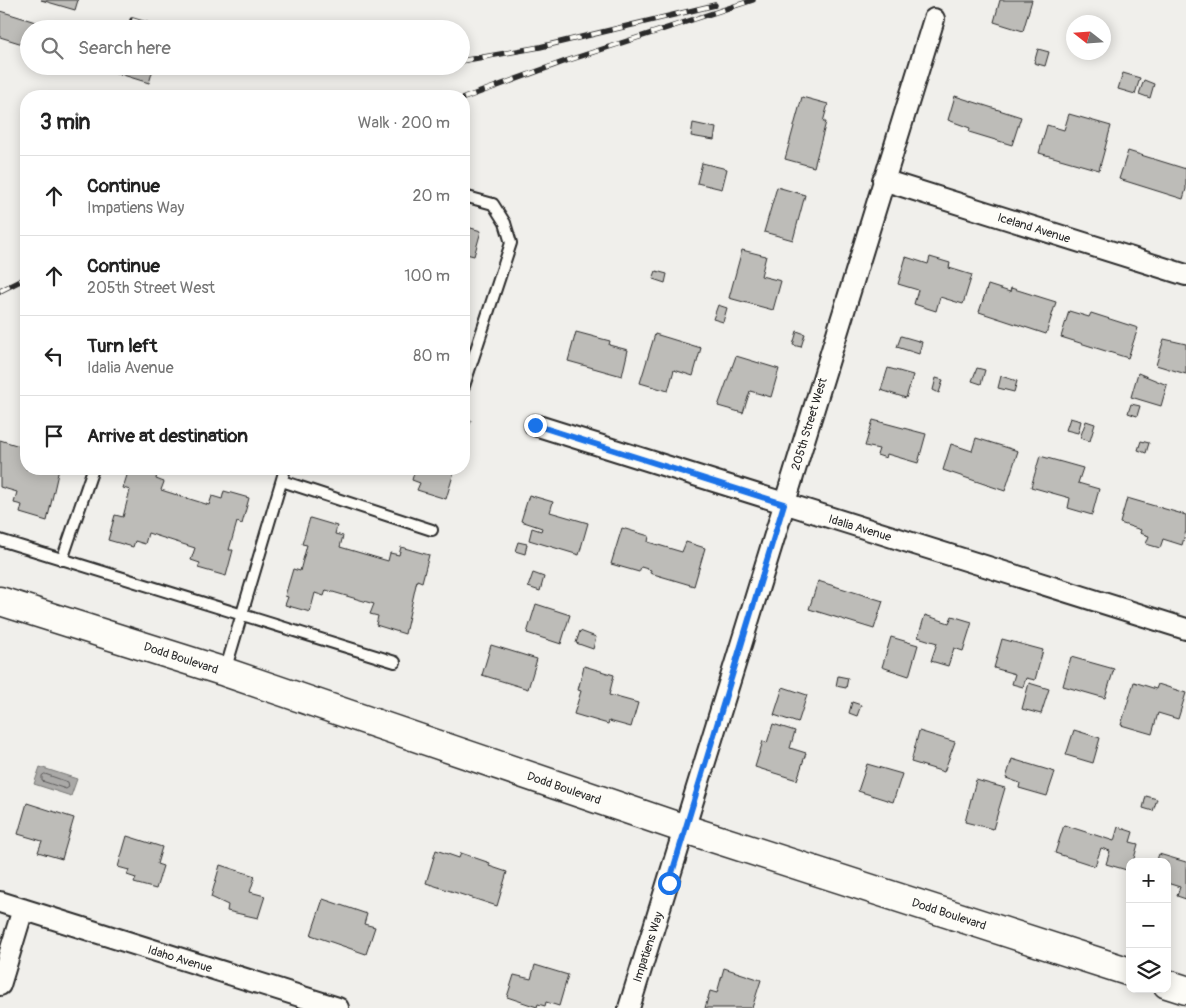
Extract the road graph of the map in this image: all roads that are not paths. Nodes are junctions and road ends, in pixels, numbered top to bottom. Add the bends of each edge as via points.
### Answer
1 (934, 19) dead end
2 (883, 180) junction
3 (470, 198) edge
4 (1186, 275) edge
5 (470, 368) edge
6 (535, 425) dead end
7 (91, 475) edge
8 (284, 475) edge
9 (282, 481) junction
10 (784, 504) junction
11 (432, 530) dead end
12 (0, 540) edge
13 (62, 560) junction
14 (0, 601) edge
15 (242, 614) junction
16 (1186, 629) edge
17 (395, 662) dead end
18 (225, 672) junction
19 (685, 830) junction
20 (0, 902) edge
21 (23, 909) junction
22 (1126, 971) edge
23 (0, 985) edge
24 (1171, 985) edge
25 (1186, 990) edge
26 (338, 1008) edge
27 (629, 1008) edge

1 - 2 street, 205th Street West
2 - 4 street, Iceland Avenue
2 - 10 street, 205th Street West
3 - 5 lane via 493,204 505,222 511,243
6 - 10 street, Idalia Avenue
7 - 13 lane
8 - 9 lane
9 - 11 lane
9 - 15 lane
10 - 16 street, Idalia Avenue
10 - 19 street, 205th Street West
12 - 13 lane
13 - 15 lane
14 - 18 main road, Dodd Boulevard
15 - 17 lane
15 - 18 lane
18 - 19 main road, Dodd Boulevard
19 - 22 main road, Dodd Boulevard
19 - 27 street, Impatiens Way
20 - 21 street, Idaho Avenue
21 - 23 street
21 - 26 street, Idaho Avenue
24 - 25 main road

